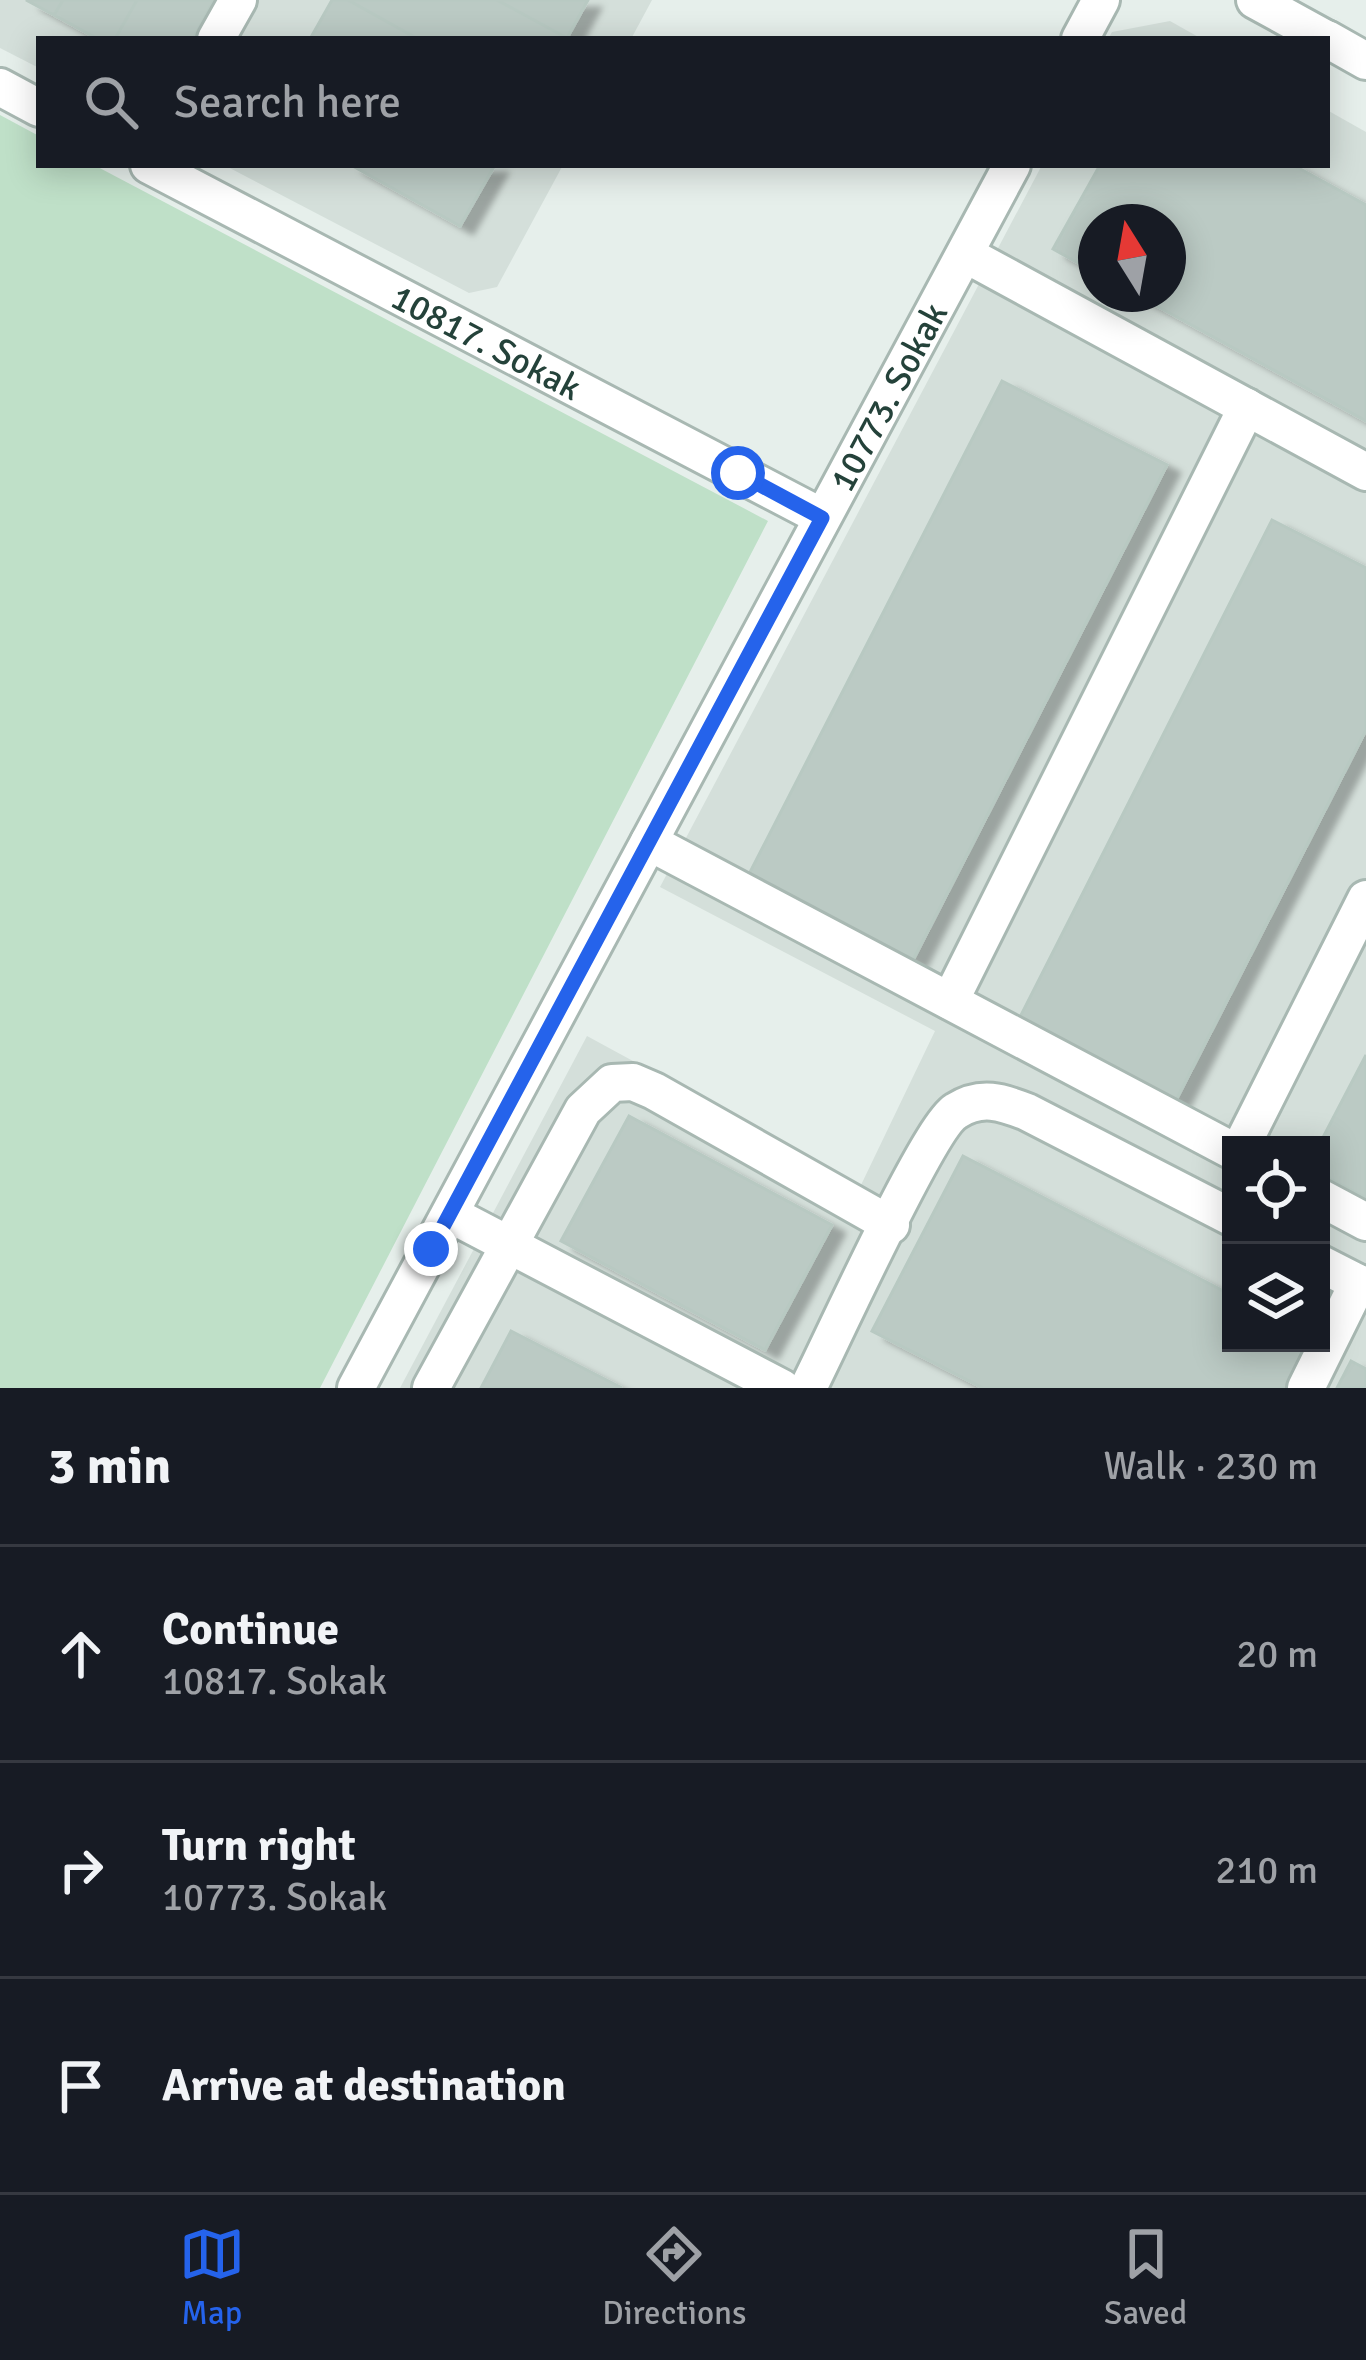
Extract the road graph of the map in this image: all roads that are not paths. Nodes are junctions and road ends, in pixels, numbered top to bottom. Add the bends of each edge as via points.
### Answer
1 (238, 0) edge
2 (1101, 0) edge
3 (1255, 0) edge
4 (218, 36) edge
5 (1082, 36) edge
6 (1321, 36) edge
7 (1330, 41) edge
8 (1366, 61) edge
9 (0, 87) edge
10 (36, 106) edge
11 (154, 168) edge
12 (1010, 168) edge
13 (965, 254) junction
14 (1247, 407) junction
15 (1366, 472) edge
16 (822, 518) junction
17 (650, 842) junction
18 (1366, 899) edge
19 (950, 1001) junction
20 (1247, 1136) edge
21 (1222, 1145) edge
22 (1330, 1203) edge
23 (1222, 1212) edge
24 (450, 1214) junction
25 (1366, 1222) edge
26 (891, 1225) junction
27 (510, 1246) junction
28 (1330, 1269) edge
29 (1362, 1285) edge
30 (356, 1388) edge
31 (431, 1388) edge
32 (782, 1388) edge
33 (808, 1388) edge
34 (1306, 1388) edge

1 - 4 street
2 - 5 street
3 - 6 street
7 - 8 street
9 - 10 street
11 - 16 street, 10817. Sokak
12 - 13 street, 10773. Sokak
13 - 14 street
13 - 16 street, 10773. Sokak
14 - 15 street
14 - 19 street
16 - 17 street, 10773. Sokak
17 - 19 street
17 - 24 street, 10773. Sokak
18 - 20 street
19 - 21 street
22 - 25 street
23 - 26 street via 1027,1112 976,1101 936,1129
24 - 27 street
24 - 30 street, 10773. Sokak
26 - 27 street via 633,1082 612,1083 595,1093
26 - 33 street
27 - 31 street
27 - 32 street
28 - 29 street
29 - 34 street

